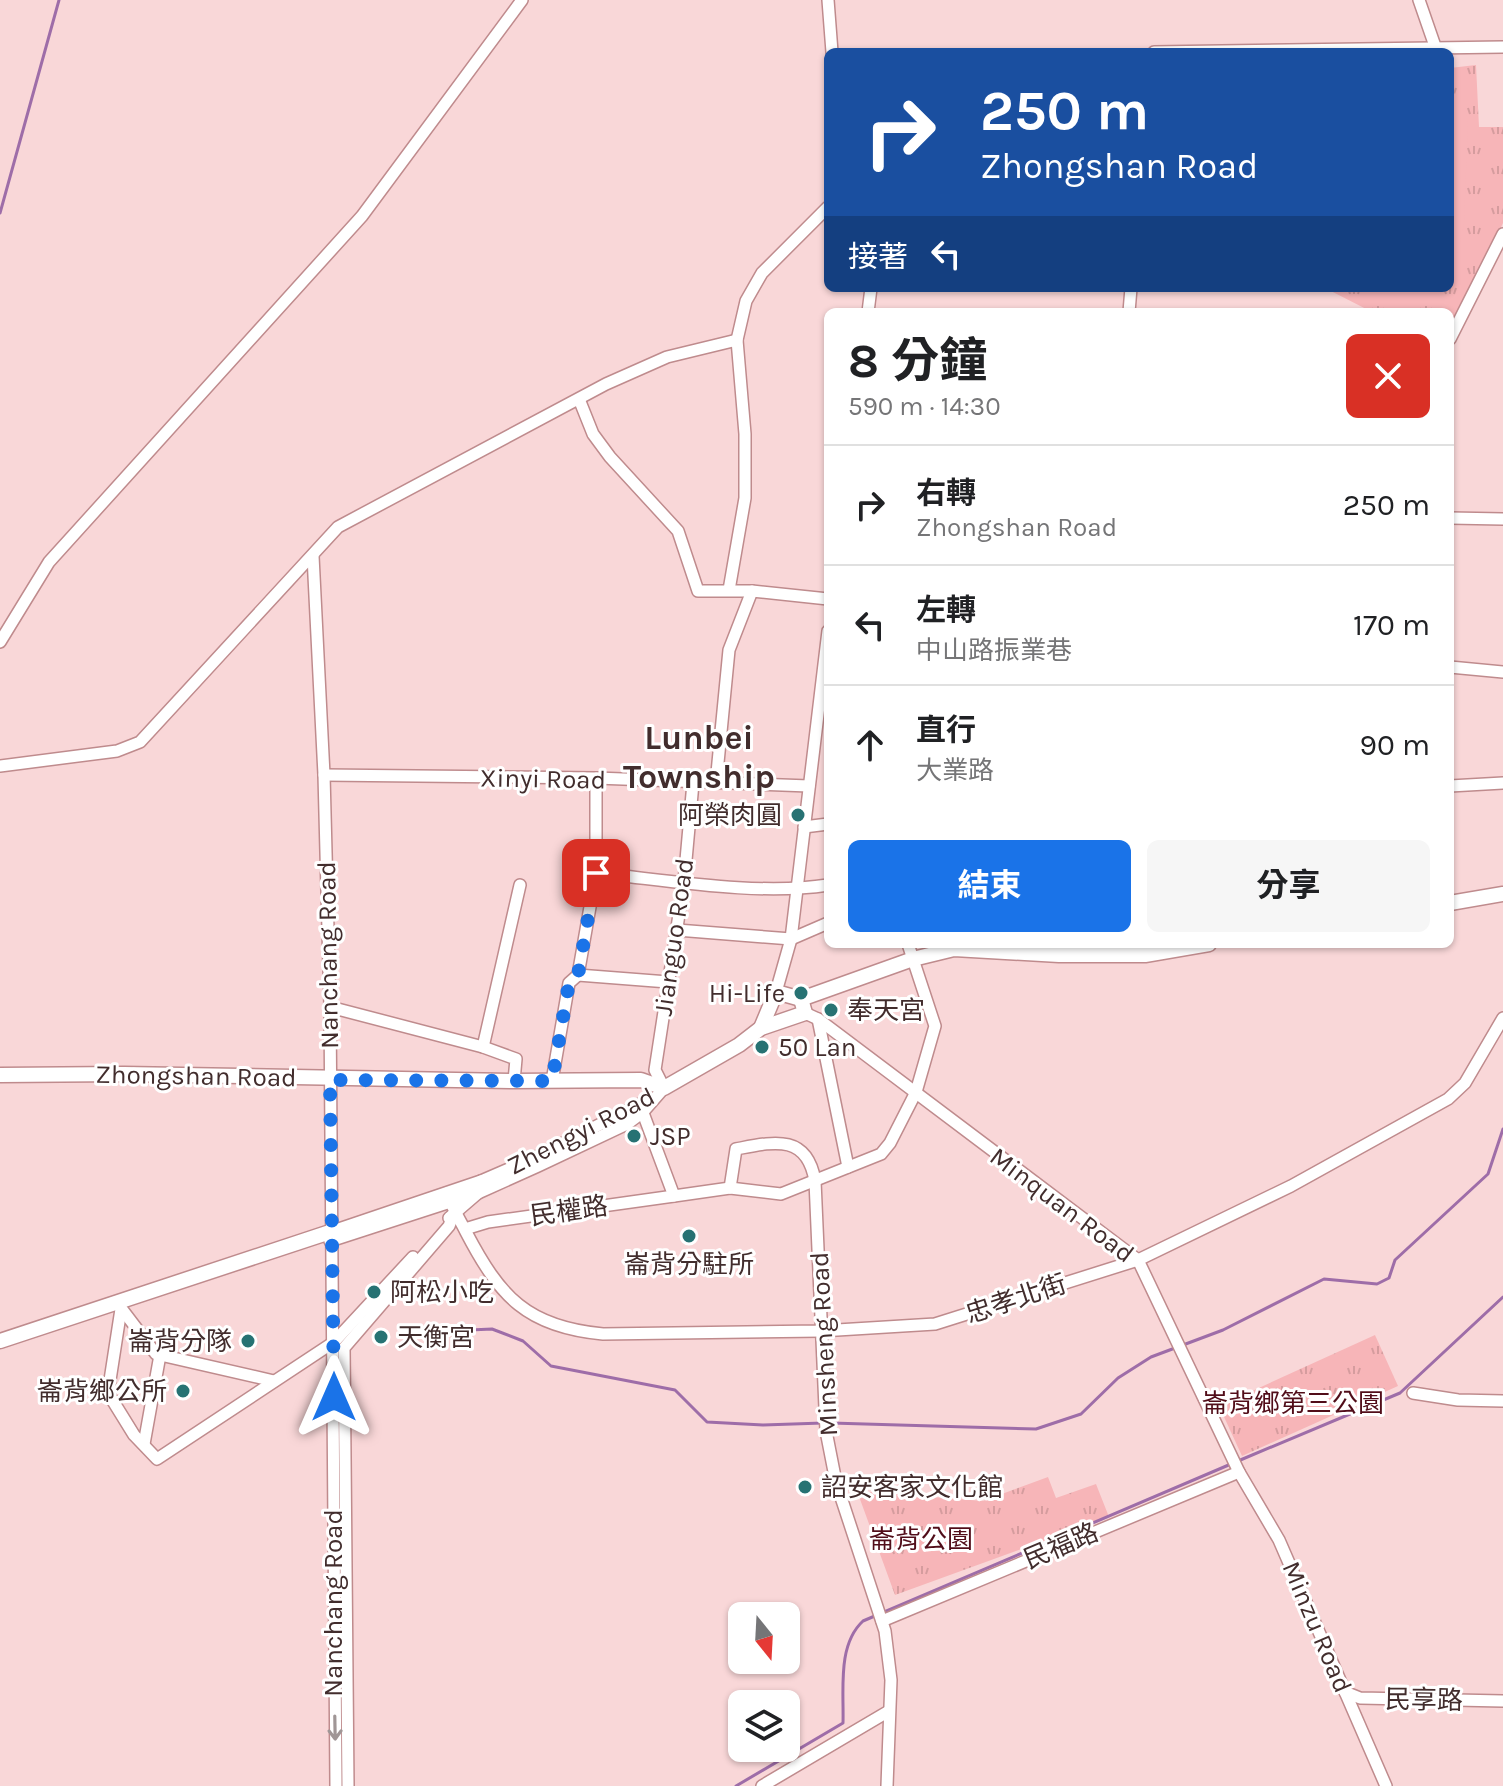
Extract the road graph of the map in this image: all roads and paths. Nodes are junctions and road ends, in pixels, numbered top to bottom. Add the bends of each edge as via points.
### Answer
1 (522, 0) edge
2 (828, 0) edge
3 (1419, 0) edge
4 (1503, 47) edge
5 (832, 48) edge
6 (1436, 48) edge
7 (1454, 48) edge
8 (824, 211) edge
9 (1503, 234) edge
10 (1454, 331) edge
11 (737, 340) junction
12 (579, 399) junction
13 (1454, 518) edge
14 (1503, 519) edge
15 (313, 556) junction
16 (729, 590) junction
17 (752, 591) junction
18 (824, 599) edge
19 (0, 642) edge
20 (824, 664) edge
21 (1454, 667) edge
22 (1503, 672) edge
23 (0, 766) edge
24 (324, 775) junction
25 (596, 778) junction
26 (693, 783) junction
27 (716, 783) junction
28 (1503, 783) edge
29 (809, 786) junction
30 (1454, 786) edge
31 (824, 824) edge
32 (804, 827) junction
33 (596, 873) junction
34 (684, 882) junction
35 (520, 885) dead end
36 (824, 886) edge
37 (798, 890) junction
38 (1503, 894) edge
39 (1454, 902) edge
40 (824, 925) edge
41 (677, 930) junction
42 (791, 939) junction
43 (909, 948) edge
44 (1186, 948) edge
45 (1058, 949) edge
46 (913, 959) junction
47 (578, 975) junction
48 (668, 982) junction
49 (776, 992) junction
50 (330, 1007) junction
51 (808, 1011) junction
52 (1503, 1018) edge
53 (761, 1028) junction
54 (483, 1047) junction
55 (0, 1075) edge
56 (330, 1080) junction
57 (514, 1081) junction
58 (552, 1081) junction
59 (664, 1088) junction
60 (916, 1092) junction
61 (642, 1108) junction
62 (848, 1167) junction
63 (815, 1181) junction
64 (480, 1187) junction
65 (730, 1188) junction
66 (674, 1196) junction
67 (450, 1202) junction
68 (465, 1229) junction
69 (330, 1236) junction
70 (1138, 1260) junction
71 (120, 1305) junction
72 (821, 1331) junction
73 (0, 1341) edge
74 (339, 1345) junction
75 (0, 1350) edge
76 (160, 1355) junction
77 (274, 1381) junction
78 (1413, 1393) dead end
79 (1503, 1401) edge
80 (144, 1444) junction
81 (1239, 1472) junction
82 (882, 1621) junction
83 (1345, 1692) junction
84 (1503, 1701) edge
85 (889, 1711) junction
86 (336, 1786) edge
87 (348, 1786) edge
88 (762, 1786) edge
89 (887, 1786) edge
90 (1386, 1786) edge

1 - 19 street via 362,216 49,562
2 - 5 street
3 - 6 street
4 - 7 street
8 - 11 street via 762,273 746,301
9 - 10 street
11 - 12 street via 667,357
11 - 16 street via 745,498
12 - 15 street via 357,515 338,527
12 - 16 street via 593,434 610,457 678,531 698,591
13 - 14 street
15 - 23 street via 140,742 117,751
15 - 24 street, Nanchang Road
16 - 17 street
17 - 18 street
17 - 27 street via 729,650
20 - 29 street
21 - 22 street
24 - 25 street, Xinyi Road
24 - 50 street, Nanchang Road
25 - 26 street, Xinyi Road
25 - 33 street
26 - 27 street, Xinyi Road
26 - 34 street, Jianguo Road
27 - 29 street, Xinyi Road
28 - 30 street
29 - 32 street
31 - 32 street
32 - 37 street
33 - 34 street
33 - 47 street
34 - 37 street
34 - 41 street, Jianguo Road
35 - 54 street
36 - 37 street
37 - 42 street
38 - 39 main road
40 - 42 street
41 - 42 street
41 - 48 street, Jianguo Road
42 - 49 street
43 - 46 street
44 - 45 main road via 1145,955
45 - 46 main road via 954,949
46 - 51 main road
46 - 60 street via 935,1026
47 - 48 street
47 - 58 street via 569,983
48 - 59 street, Jianguo Road via 655,1070
49 - 51 main road
49 - 53 main road
50 - 54 street
50 - 56 street, Nanchang Road
51 - 53 main road
51 - 60 street, Minquan Road
51 - 62 street
52 - 70 street, 忠孝北街 via 1465,1083 1438,1105 1291,1186
53 - 59 main road
54 - 57 street via 516,1059
55 - 56 main road, Zhongshan Road
56 - 57 main road, Zhongshan Road
56 - 69 street, Nanchang Road
57 - 58 main road, Zhongshan Road
58 - 59 main road, Zhongshan Road via 641,1080
59 - 61 street, Zhengyi Road
60 - 62 street via 881,1154
60 - 70 street, Minquan Road
61 - 64 street, Zhengyi Road
61 - 66 street
62 - 63 street
63 - 65 street, 民權路 via 781,1194
63 - 65 street via 812,1163 789,1142 772,1142 736,1149
63 - 72 street, Minsheng Road
64 - 67 street
64 - 67 street, Zhengyi Road
65 - 66 street, 民權路
66 - 68 street, 民權路
67 - 68 street, 忠孝北街
67 - 69 street, Zhengyi Road
67 - 74 street
68 - 72 street, 忠孝北街 via 502,1292 532,1315 572,1331
69 - 71 main road, Zhengyi Road
69 - 74 street, Nanchang Road
70 - 72 street, 忠孝北街 via 935,1324
70 - 81 street, Minquan Road
71 - 73 main road, Zhengyi Road
71 - 75 main road, Zhengyi Road
71 - 76 street
71 - 80 street via 108,1393
72 - 82 street, Minsheng Road via 826,1431 836,1482
74 - 77 street
74 -> 86 street, Nanchang Road via 332,1539
74 - 87 street, Nanchang Road
76 - 77 street
76 - 80 street
77 - 80 street via 157,1459
78 - 79 street
81 - 82 street, 民福路
81 - 83 street, Minzu Road via 1279,1540
82 - 85 street, Minsheng Road via 891,1680
83 - 84 street, 民享路 via 1360,1698
83 - 90 street, Minzu Road
85 - 88 street
85 - 89 street, Minsheng Road

